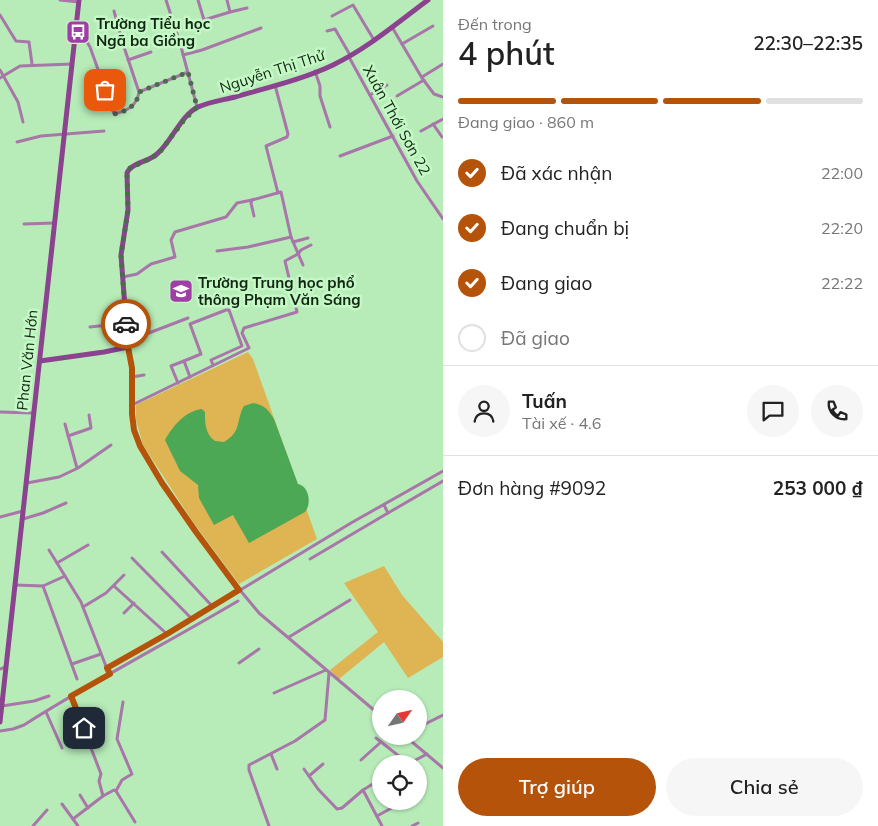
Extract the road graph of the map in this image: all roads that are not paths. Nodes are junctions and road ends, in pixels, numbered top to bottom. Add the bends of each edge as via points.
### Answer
1 (60, 0) edge
2 (166, 0) edge
3 (198, 0) edge
4 (227, 0) edge
5 (428, 0) edge
6 (79, 1) edge
7 (247, 8) dead end
8 (114, 11) dead end
9 (230, 12) junction
10 (0, 15) edge
11 (332, 16) dead end
12 (433, 26) dead end
13 (392, 27) junction
14 (261, 28) dead end
15 (327, 31) dead end
16 (75, 36) junction
17 (374, 40) junction
18 (402, 44) junction
19 (151, 52) dead end
20 (183, 54) junction
21 (350, 56) junction
22 (128, 60) junction
23 (32, 64) junction
24 (72, 64) junction
25 (443, 64) edge
26 (0, 70) edge
27 (315, 71) junction
28 (188, 72) junction
29 (2, 76) edge
30 (423, 78) junction
31 (275, 85) junction
32 (387, 85) dead end
33 (139, 92) junction
34 (370, 94) junction
35 (397, 96) dead end
36 (443, 97) edge
37 (197, 107) junction
38 (443, 119) edge
39 (23, 122) dead end
40 (433, 124) junction
41 (330, 127) dead end
42 (104, 131) dead end
43 (422, 131) dead end
44 (65, 135) junction
45 (393, 136) junction
46 (443, 137) edge
47 (17, 142) dead end
48 (340, 156) dead end
49 (278, 193) junction
50 (252, 200) junction
51 (254, 216) dead end
52 (443, 219) edge
53 (55, 223) junction
54 (24, 224) dead end
55 (291, 237) junction
56 (308, 238) dead end
57 (293, 242) junction
58 (312, 245) dead end
59 (217, 251) dead end
60 (298, 254) junction
61 (303, 266) dead end
62 (123, 277) junction
63 (188, 318) dead end
64 (126, 323) junction
65 (90, 327) dead end
66 (128, 344) junction
67 (40, 361) junction
68 (184, 361) junction
69 (213, 365) junction
70 (144, 375) dead end
71 (132, 377) junction
72 (190, 377) junction
73 (178, 383) junction
74 (132, 405) junction
75 (0, 412) edge
76 (34, 413) junction
77 (89, 415) dead end
78 (65, 424) dead end
79 (68, 436) junction
80 (111, 445) dead end
81 (77, 468) junction
82 (443, 471) edge
83 (443, 481) edge
84 (27, 483) junction
85 (66, 503) dead end
86 (384, 505) junction
87 (23, 511) junction
88 (388, 513) junction
89 (0, 518) edge
90 (22, 519) junction
91 (88, 544) dead end
92 (49, 550) dead end
93 (162, 552) dead end
94 (132, 558) dead end
95 (310, 559) dead end
96 (57, 563) junction
97 (124, 575) dead end
98 (65, 576) junction
99 (14, 585) junction
100 (43, 586) junction
101 (114, 586) junction
102 (239, 590) junction
103 (238, 600) dead end
104 (350, 600) dead end
105 (134, 603) junction
106 (212, 606) junction
107 (83, 607) junction
108 (124, 613) dead end
109 (192, 619) junction
110 (167, 634) junction
111 (289, 637) junction
112 (259, 649) dead end
113 (101, 654) junction
114 (239, 663) dead end
115 (72, 664) junction
116 (3, 668) edge
117 (107, 668) junction
118 (328, 671) junction
119 (110, 674) junction
120 (77, 679) dead end
121 (274, 694) dead end
122 (49, 696) dead end
123 (71, 696) junction
124 (123, 702) dead end
125 (2, 706) junction
126 (372, 708) edge
127 (46, 712) junction
128 (443, 715) edge
129 (0, 716) edge
130 (0, 722) edge
131 (428, 722) edge
132 (0, 731) edge
133 (378, 745) edge
134 (385, 745) edge
135 (416, 745) edge
136 (62, 748) dead end
137 (271, 754) junction
138 (427, 754) joint
139 (397, 755) edge
140 (360, 760) dead end
141 (323, 764) dead end
142 (277, 768) dead end
143 (443, 768) edge
144 (304, 769) dead end
145 (309, 776) junction
146 (372, 785) edge
147 (364, 790) junction
148 (116, 791) junction
149 (80, 795) dead end
150 (103, 796) junction
151 (62, 804) dead end
152 (88, 808) junction
153 (47, 810) dead end
154 (388, 810) edge
155 (376, 816) junction
156 (73, 819) junction
157 (135, 822) dead end
158 (418, 823) dead end
159 (33, 826) edge
160 (78, 826) edge
161 (269, 826) edge
162 (382, 826) edge
163 (412, 826) edge

1 - 6 street
2 - 20 street
3 - 9 street via 204,20
4 - 9 street
5 - 13 main road, Nguyễn Thị Thử
6 - 16 main road, Phan Văn Hớn
7 - 9 street
8 - 22 street
10 - 23 street via 16,41 29,42
11 - 17 street via 353,5
12 - 18 street
13 - 17 main road, Nguyễn Thị Thử
13 - 18 street
14 - 20 street
15 - 21 street, Xuân Thới Sơn 22 via 335,29
16 - 24 main road, Phan Văn Hớn
16 - 33 street via 81,36 90,47 114,114 130,108 138,99
17 - 21 main road, Nguyễn Thị Thử
18 - 30 street
19 - 22 street
20 - 28 street
21 - 27 main road, Nguyễn Thị Thử
21 - 34 street, Xuân Thới Sơn 22
22 - 33 street
23 - 24 street
23 - 29 street via 20,66
24 - 44 main road, Phan Văn Hớn
25 - 30 street
26 - 29 street
27 - 31 main road, Nguyễn Thị Thử
27 - 41 street
28 - 33 street
28 - 37 street
29 - 39 street via 18,102
30 - 35 street
30 - 36 street via 434,94
31 - 37 main road, Nguyễn Thị Thử
31 - 49 street via 288,134 266,146
32 - 34 street
34 - 45 street, Xuân Thới Sơn 22
37 - 62 main road via 159,153 128,170 128,210 121,248
38 - 40 street
40 - 43 street
40 - 46 street
42 - 44 street
44 - 47 street
44 - 53 main road, Phan Văn Hớn
45 - 48 street
45 - 52 street, Xuân Thới Sơn 22 via 417,181
49 - 50 street
49 - 55 street via 281,192
50 - 51 street
50 - 62 street via 237,204 226,217 175,232 172,240 175,257
53 - 54 street
53 - 67 main road, Phan Văn Hớn
55 - 57 street
55 - 59 street
56 - 57 street
57 - 60 street
58 - 60 street
60 - 61 street
60 - 69 street via 286,261 297,312 244,328 242,333 249,348
62 - 64 main road
63 - 66 street
64 - 65 street
64 - 66 main road
66 - 67 main road via 104,352
66 - 71 street
67 - 76 main road, Phan Văn Hớn
68 - 69 street via 201,354 190,324 229,310 242,346 211,360
68 - 72 street
68 - 73 street via 171,366
69 - 72 street
70 - 71 street
71 - 74 street
72 - 73 street
73 - 74 street
74 - 102 street via 134,430 140,446 162,483
75 - 76 street
76 - 84 main road, Phan Văn Hớn
77 - 79 street via 91,428
78 - 79 street
79 - 81 street
80 - 81 street
81 - 84 street via 60,477
82 - 86 street
83 - 88 street
84 - 87 main road, Phan Văn Hớn
85 - 90 street
86 - 88 street
86 - 102 street
87 - 89 street
87 - 90 main road, Phan Văn Hớn
88 - 95 street
90 - 99 main road, Phan Văn Hớn
91 - 96 street
92 - 96 street
93 - 106 street
94 - 109 street
96 - 98 street
97 - 101 street
98 - 100 street
98 - 107 street
99 - 100 street
99 - 116 main road, Phan Văn Hớn
100 - 115 street
101 - 105 street
101 - 107 street
102 - 106 street
102 - 111 street via 259,613
103 - 119 street
104 - 111 street
105 - 108 street
105 - 110 street
106 - 109 street
107 - 113 street
109 - 110 street
110 - 117 street
111 - 118 street
112 - 114 street
113 - 115 street
113 - 117 street
115 - 120 street
116 - 125 main road, Phan Văn Hớn
117 - 119 street
118 - 121 street
118 - 126 street
118 - 137 street via 325,720
119 - 123 street
122 - 125 street
123 - 127 street
123 - 150 street via 101,774 99,781
124 - 148 street via 117,739 132,774 122,780
125 - 129 main road, Phan Văn Hớn
127 - 132 street via 24,725
127 - 136 street
128 - 131 street
129 - 130 main road, Phan Văn Hớn
133 - 140 street
134 - 139 street
135 - 138 street
137 - 142 street
137 - 161 street via 249,764
138 - 143 street
141 - 145 street
144 - 145 street
145 - 147 street via 337,809
146 - 147 street
147 - 155 street
148 - 150 street
148 - 157 street
149 - 152 street
150 - 152 street
151 - 156 street
152 - 156 street
153 - 159 street
154 - 155 street
155 - 162 street
156 - 160 street
158 - 163 street

